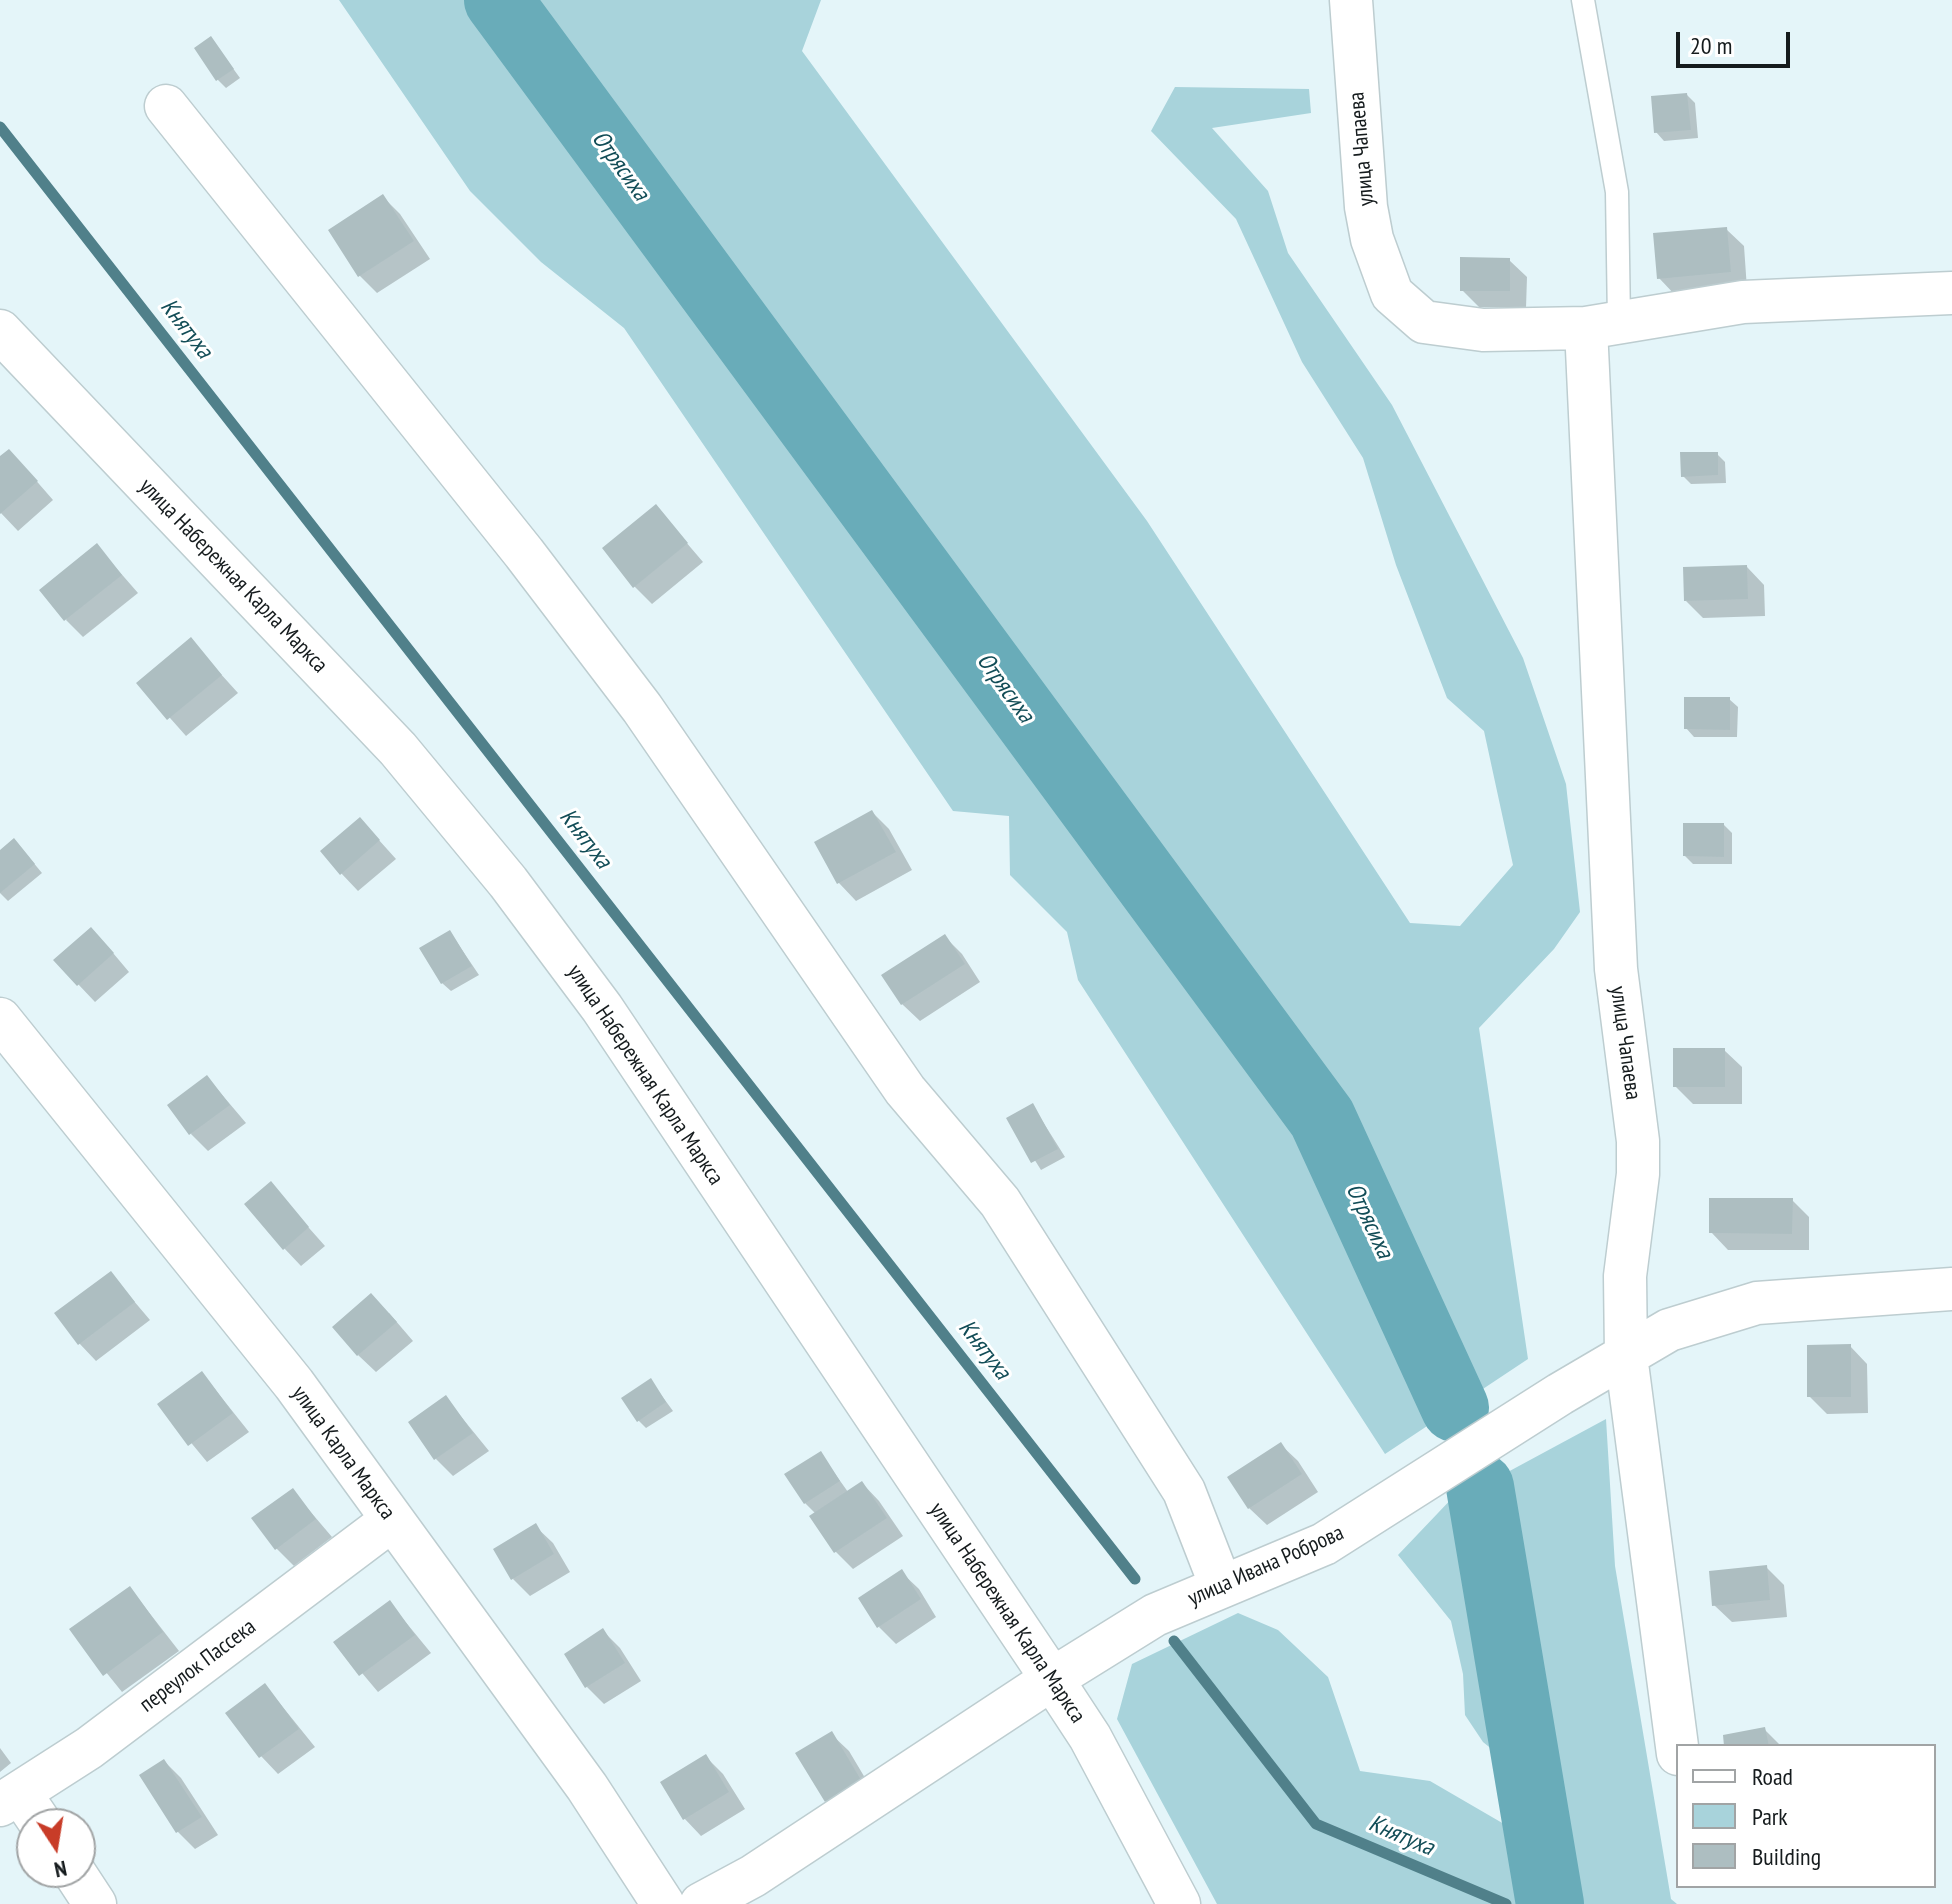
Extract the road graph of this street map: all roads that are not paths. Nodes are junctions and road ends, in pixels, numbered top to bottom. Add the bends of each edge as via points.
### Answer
1 (1351, 0) edge
2 (1583, 0) edge
3 (166, 106) dead end
4 (1952, 293) edge
5 (1603, 325) junction
6 (0, 331) edge
7 (0, 1019) edge
8 (1952, 1289) edge
9 (1626, 1356) junction
10 (392, 1520) junction
11 (1221, 1586) junction
12 (1052, 1679) junction
13 (1677, 1744) edge
14 (20, 1808) edge
15 (663, 1904) edge
16 (701, 1904) edge
17 (1179, 1904) edge

1 - 5 street, улица Чапаева via 1366,207 1392,294 1424,322 1453,328
2 - 5 lane via 1617,192
3 - 11 street via 633,696 905,1090 1000,1202 1184,1491
4 - 5 street via 1743,302
5 - 9 street, улица Чапаева via 1616,969 1638,1141 1625,1276
6 - 12 street, улица Набережная Карла Маркса via 398,749 508,882 602,1008
7 - 10 street, улица Карла Маркса via 294,1384
8 - 9 street, улица Ивана Роброва via 1757,1303 1669,1330
9 - 11 street, улица Ивана Роброва via 1324,1544
9 - 13 street, улица Чапаева
10 - 14 street, переулок Пассека via 89,1748
10 - 15 street, улица Карла Маркса via 587,1787
11 - 12 street, улица Ивана Роброва via 1155,1615
12 - 16 street, улица Ивана Роброва via 753,1876
12 - 17 street, улица Набережная Карла Маркса via 1098,1751

